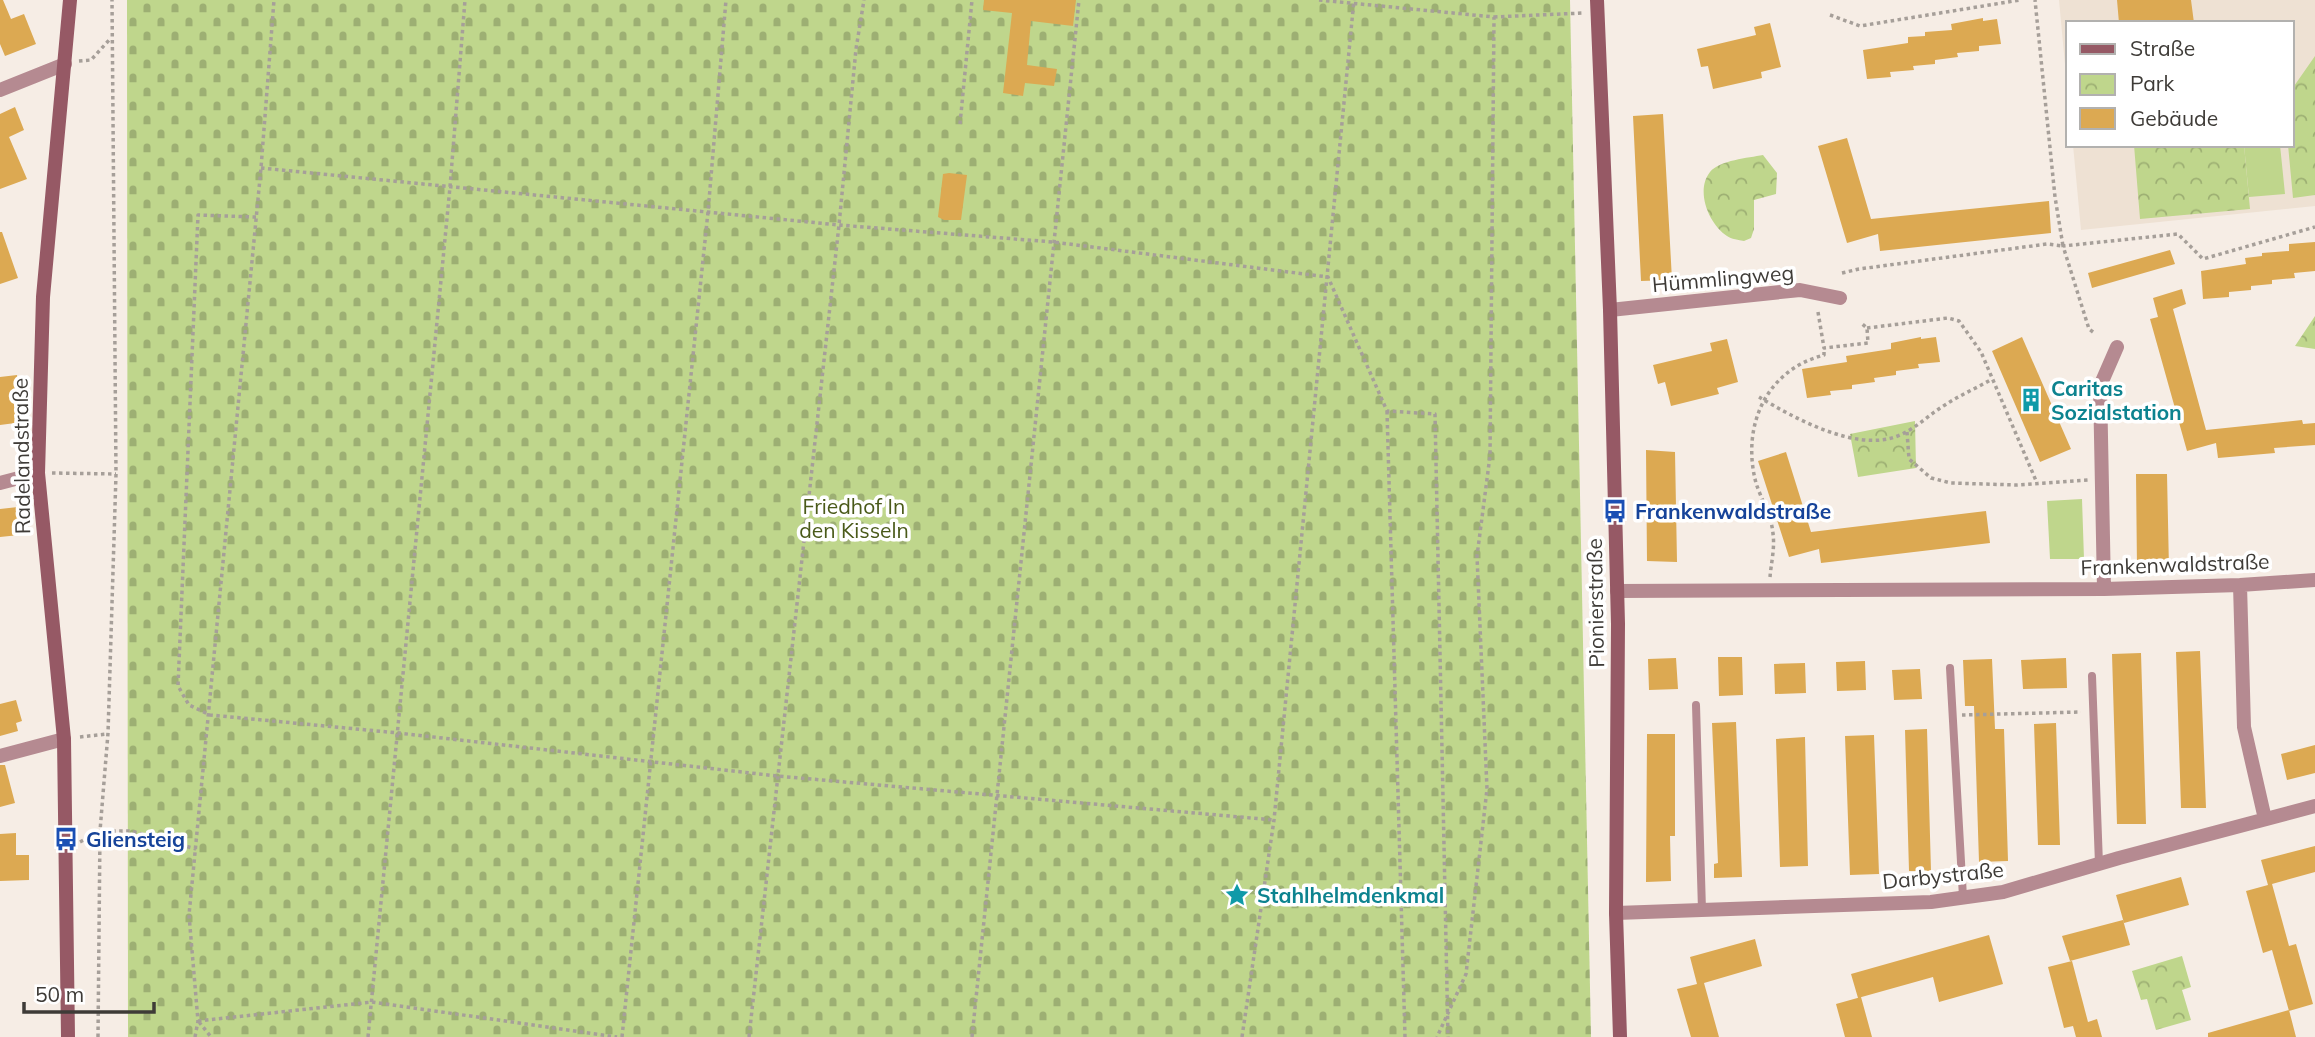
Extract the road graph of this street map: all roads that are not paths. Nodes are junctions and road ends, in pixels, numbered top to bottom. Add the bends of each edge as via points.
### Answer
1 (70, 0) edge
2 (1597, 6) edge
3 (65, 64) junction
4 (0, 90) edge
5 (1840, 298) dead end
6 (1610, 310) junction
7 (2117, 347) dead end
8 (38, 473) junction
9 (0, 483) edge
10 (2315, 580) edge
11 (2240, 585) junction
12 (2104, 589) junction
13 (1617, 591) junction
14 (1950, 668) dead end
15 (2092, 676) dead end
16 (1696, 705) dead end
17 (64, 739) junction
18 (0, 756) edge
19 (2315, 806) edge
20 (2265, 819) junction
21 (2099, 864) junction
22 (1963, 897) junction
23 (1702, 910) junction
24 (1616, 913) junction
25 (68, 1037) edge
26 (1620, 1037) edge

1 - 3 street, Radelandstraße
2 - 6 street, Pionierstraße
3 - 4 street
3 - 8 street, Radelandstraße via 43,297
5 - 6 street, Hümmlingweg via 1800,290
6 - 13 street, Pionierstraße
7 - 12 street via 2100,386
8 - 9 street
8 - 17 street, Radelandstraße
10 - 11 street, Frankenwaldstraße
11 - 12 street, Frankenwaldstraße
11 - 20 street via 2244,727
12 - 13 street, Frankenwaldstraße
13 - 24 street, Pionierstraße
14 - 22 lane
15 - 21 lane
16 - 23 lane
17 - 18 street
17 - 25 street, Radelandstraße
19 - 20 street, Darbystraße
20 - 21 street, Darbystraße
21 - 22 street, Darbystraße via 2003,892
22 - 23 street, Darbystraße
23 - 24 street, Darbystraße
24 - 26 street, Pionierstraße

